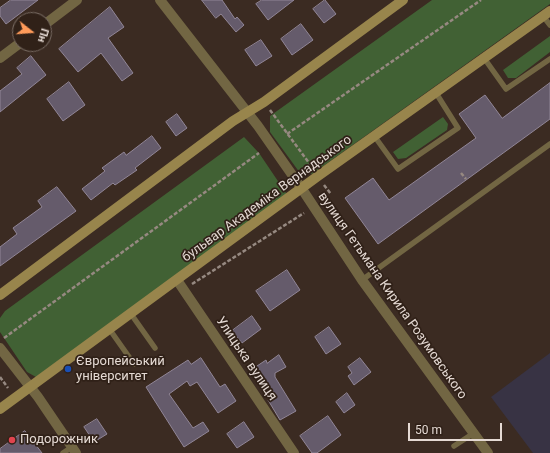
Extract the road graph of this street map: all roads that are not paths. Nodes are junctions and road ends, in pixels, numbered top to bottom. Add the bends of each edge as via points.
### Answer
1 (77, 0) edge
2 (160, 0) edge
3 (403, 0) edge
4 (547, 13) edge
5 (52, 19) edge
6 (550, 25) edge
7 (12, 49) edge
8 (0, 58) edge
9 (484, 58) junction
10 (550, 59) edge
11 (436, 94) junction
12 (247, 112) junction
13 (375, 137) junction
14 (550, 144) edge
15 (302, 188) junction
16 (177, 280) junction
17 (362, 280) junction
18 (0, 295) edge
19 (131, 314) junction
20 (110, 330) junction
21 (0, 348) edge
22 (155, 348) dead end
23 (134, 364) dead end
24 (30, 387) junction
25 (0, 409) edge
26 (474, 434) junction
27 (454, 446) dead end
28 (74, 450) edge
29 (63, 453) edge
30 (294, 453) edge
31 (488, 453) edge

1 - 5 street
2 - 12 street, вулиця Гетьмана Кирила Розумовського
3 - 12 main road
4 - 6 lane
4 - 9 main road, бульвар Академіка Вернадського
7 - 8 street
9 - 10 lane via 506,89
9 - 11 main road, бульвар Академіка Вернадського
11 - 13 main road, бульвар Академіка Вернадського
11 - 13 lane via 458,128 398,169
12 - 15 street, вулиця Гетьмана Кирила Розумовського
12 - 18 main road
13 - 15 main road, бульвар Академіка Вернадського
14 - 17 lane
15 - 16 main road, бульвар Академіка Вернадського
15 - 17 street, вулиця Гетьмана Кирила Розумовського
16 - 19 main road, бульвар Академіка Вернадського
16 - 30 street, Улицька вулиця
17 - 26 street, вулиця Гетьмана Кирила Розумовського
19 - 20 main road, бульвар Академіка Вернадського
19 - 22 lane
20 - 23 lane
20 - 24 main road, бульвар Академіка Вернадського
21 - 24 street
24 - 25 main road, бульвар Академіка Вернадського
24 - 28 street
26 - 27 lane
26 - 31 street, вулиця Гетьмана Кирила Розумовського
28 - 29 lane

